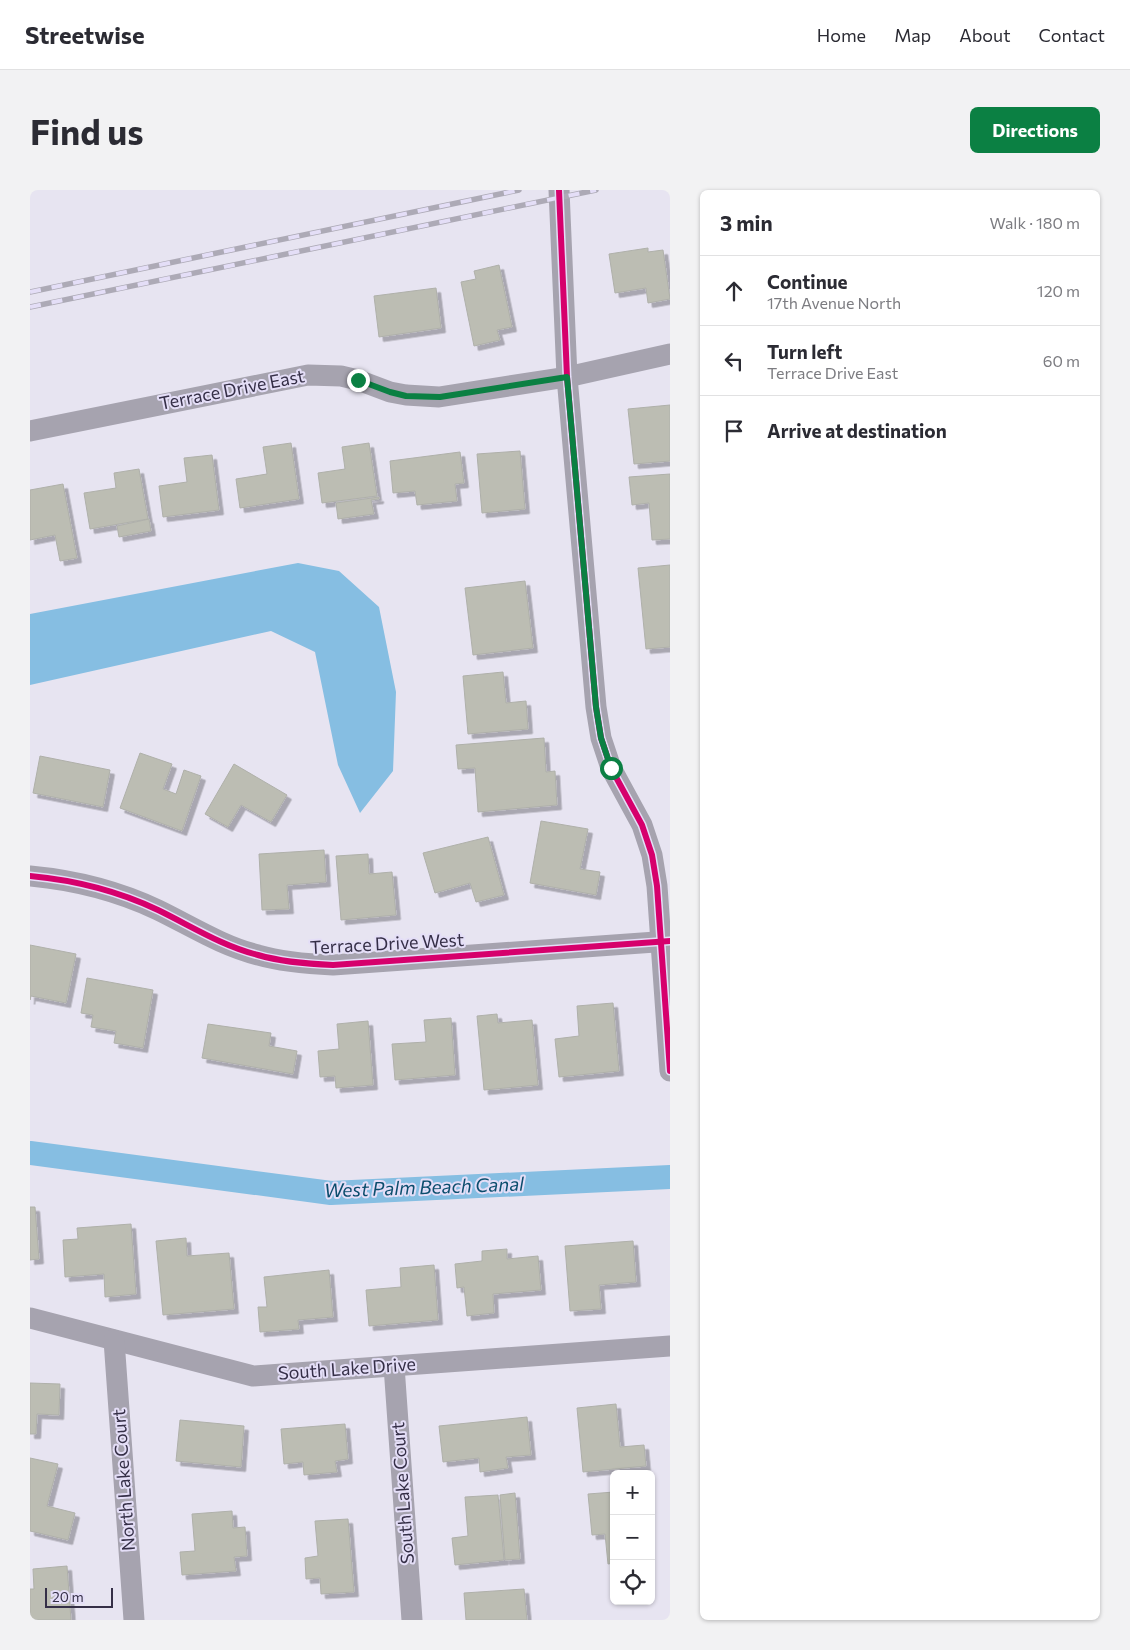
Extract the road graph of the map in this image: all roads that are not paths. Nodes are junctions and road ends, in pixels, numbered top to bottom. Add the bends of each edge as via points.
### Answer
1 (559, 190) edge
2 (670, 354) edge
3 (567, 377) junction
4 (30, 430) edge
5 (30, 876) edge
6 (665, 942) edge
7 (670, 1071) edge
8 (30, 1318) edge
9 (114, 1340) junction
10 (670, 1346) edge
11 (394, 1366) junction
12 (134, 1620) edge
13 (412, 1620) edge

1 - 3 street
2 - 3 street, Terrace Drive East
3 - 4 street, Terrace Drive East via 423,397 390,392 341,376 308,374
3 - 6 street via 601,738 611,768 642,825 652,855
5 - 6 street, Terrace Drive West via 125,896 222,943 295,963 333,965
6 - 7 street
8 - 9 street, South Lake Drive
9 - 11 street, South Lake Drive via 252,1376
9 - 12 street, North Lake Court
10 - 11 street, South Lake Drive
11 - 13 street, South Lake Court

